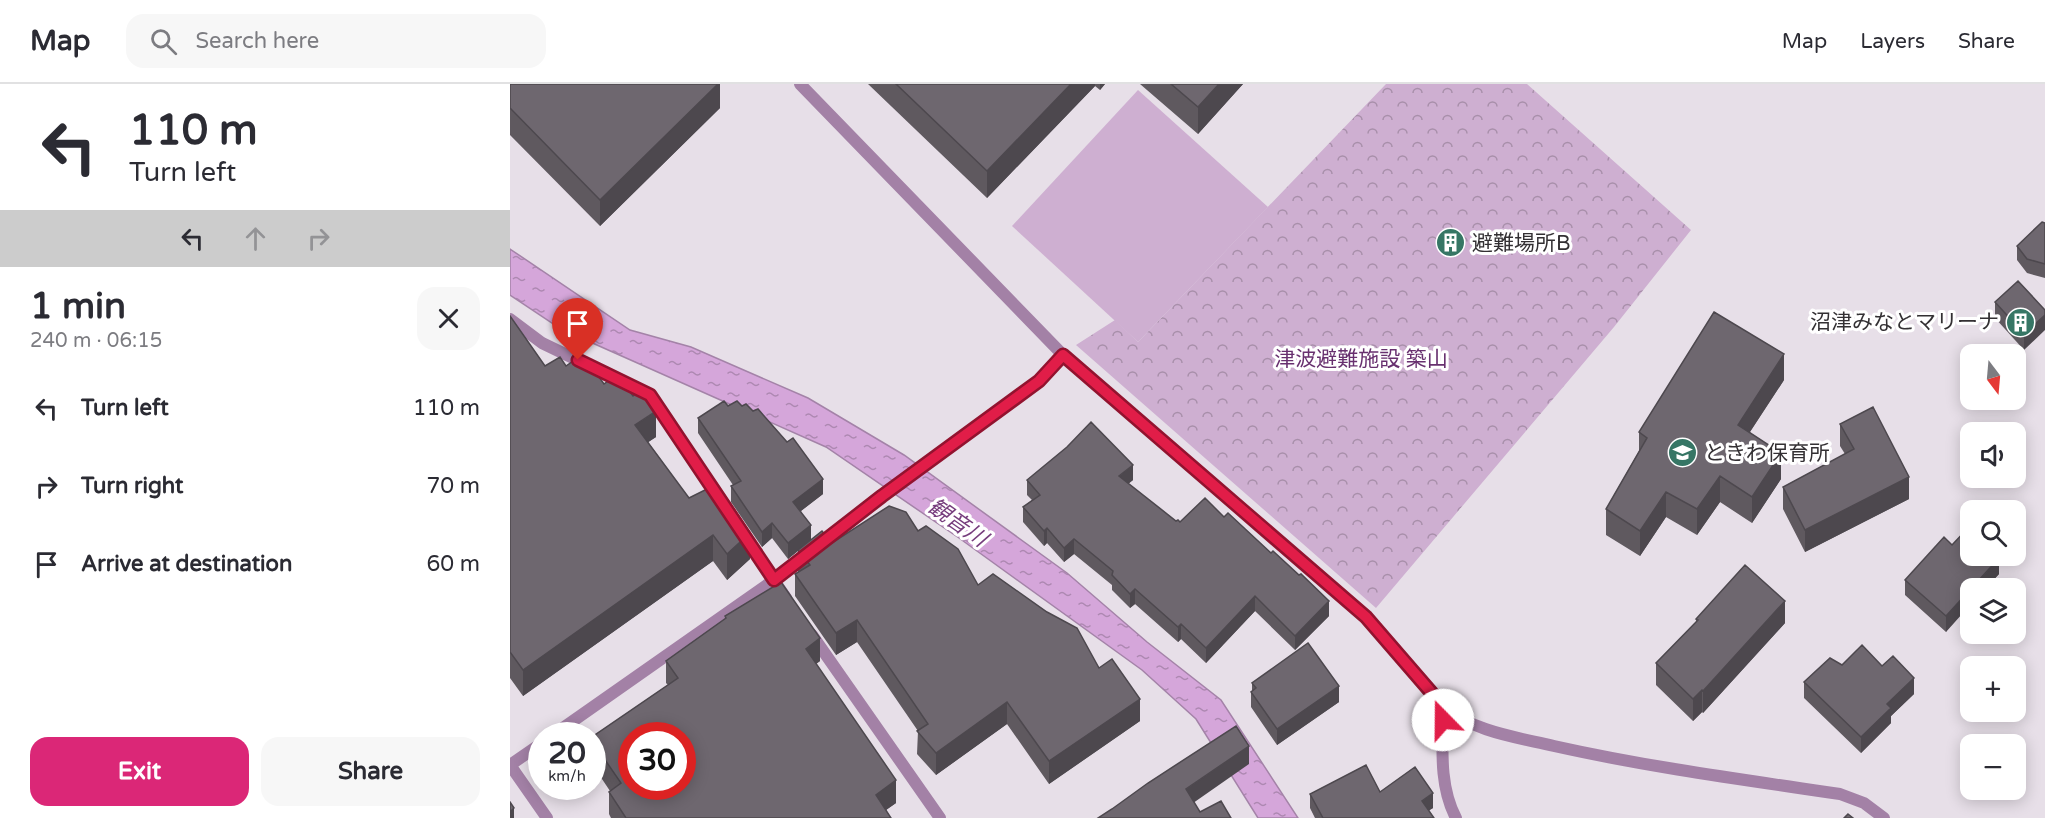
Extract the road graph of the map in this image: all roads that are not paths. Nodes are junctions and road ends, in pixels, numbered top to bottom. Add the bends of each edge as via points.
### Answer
1 (800, 84) edge
2 (510, 319) edge
3 (1063, 355) junction
4 (774, 580) junction
5 (794, 609) edge
6 (807, 628) edge
7 (1443, 706) junction
8 (572, 722) edge
9 (528, 753) edge
10 (510, 765) edge
11 (547, 818) edge
12 (940, 818) edge
13 (1455, 818) edge
14 (1884, 818) edge

1 - 3 street
2 - 4 street via 542,343 650,395
3 - 4 street via 1039,381
3 - 7 street via 1366,617
4 - 5 street
4 - 8 street
6 - 12 street
7 - 13 street via 1443,773
7 - 14 street via 1466,722 1489,730 1601,756 1840,794 1864,803
9 - 10 street
10 - 11 street

